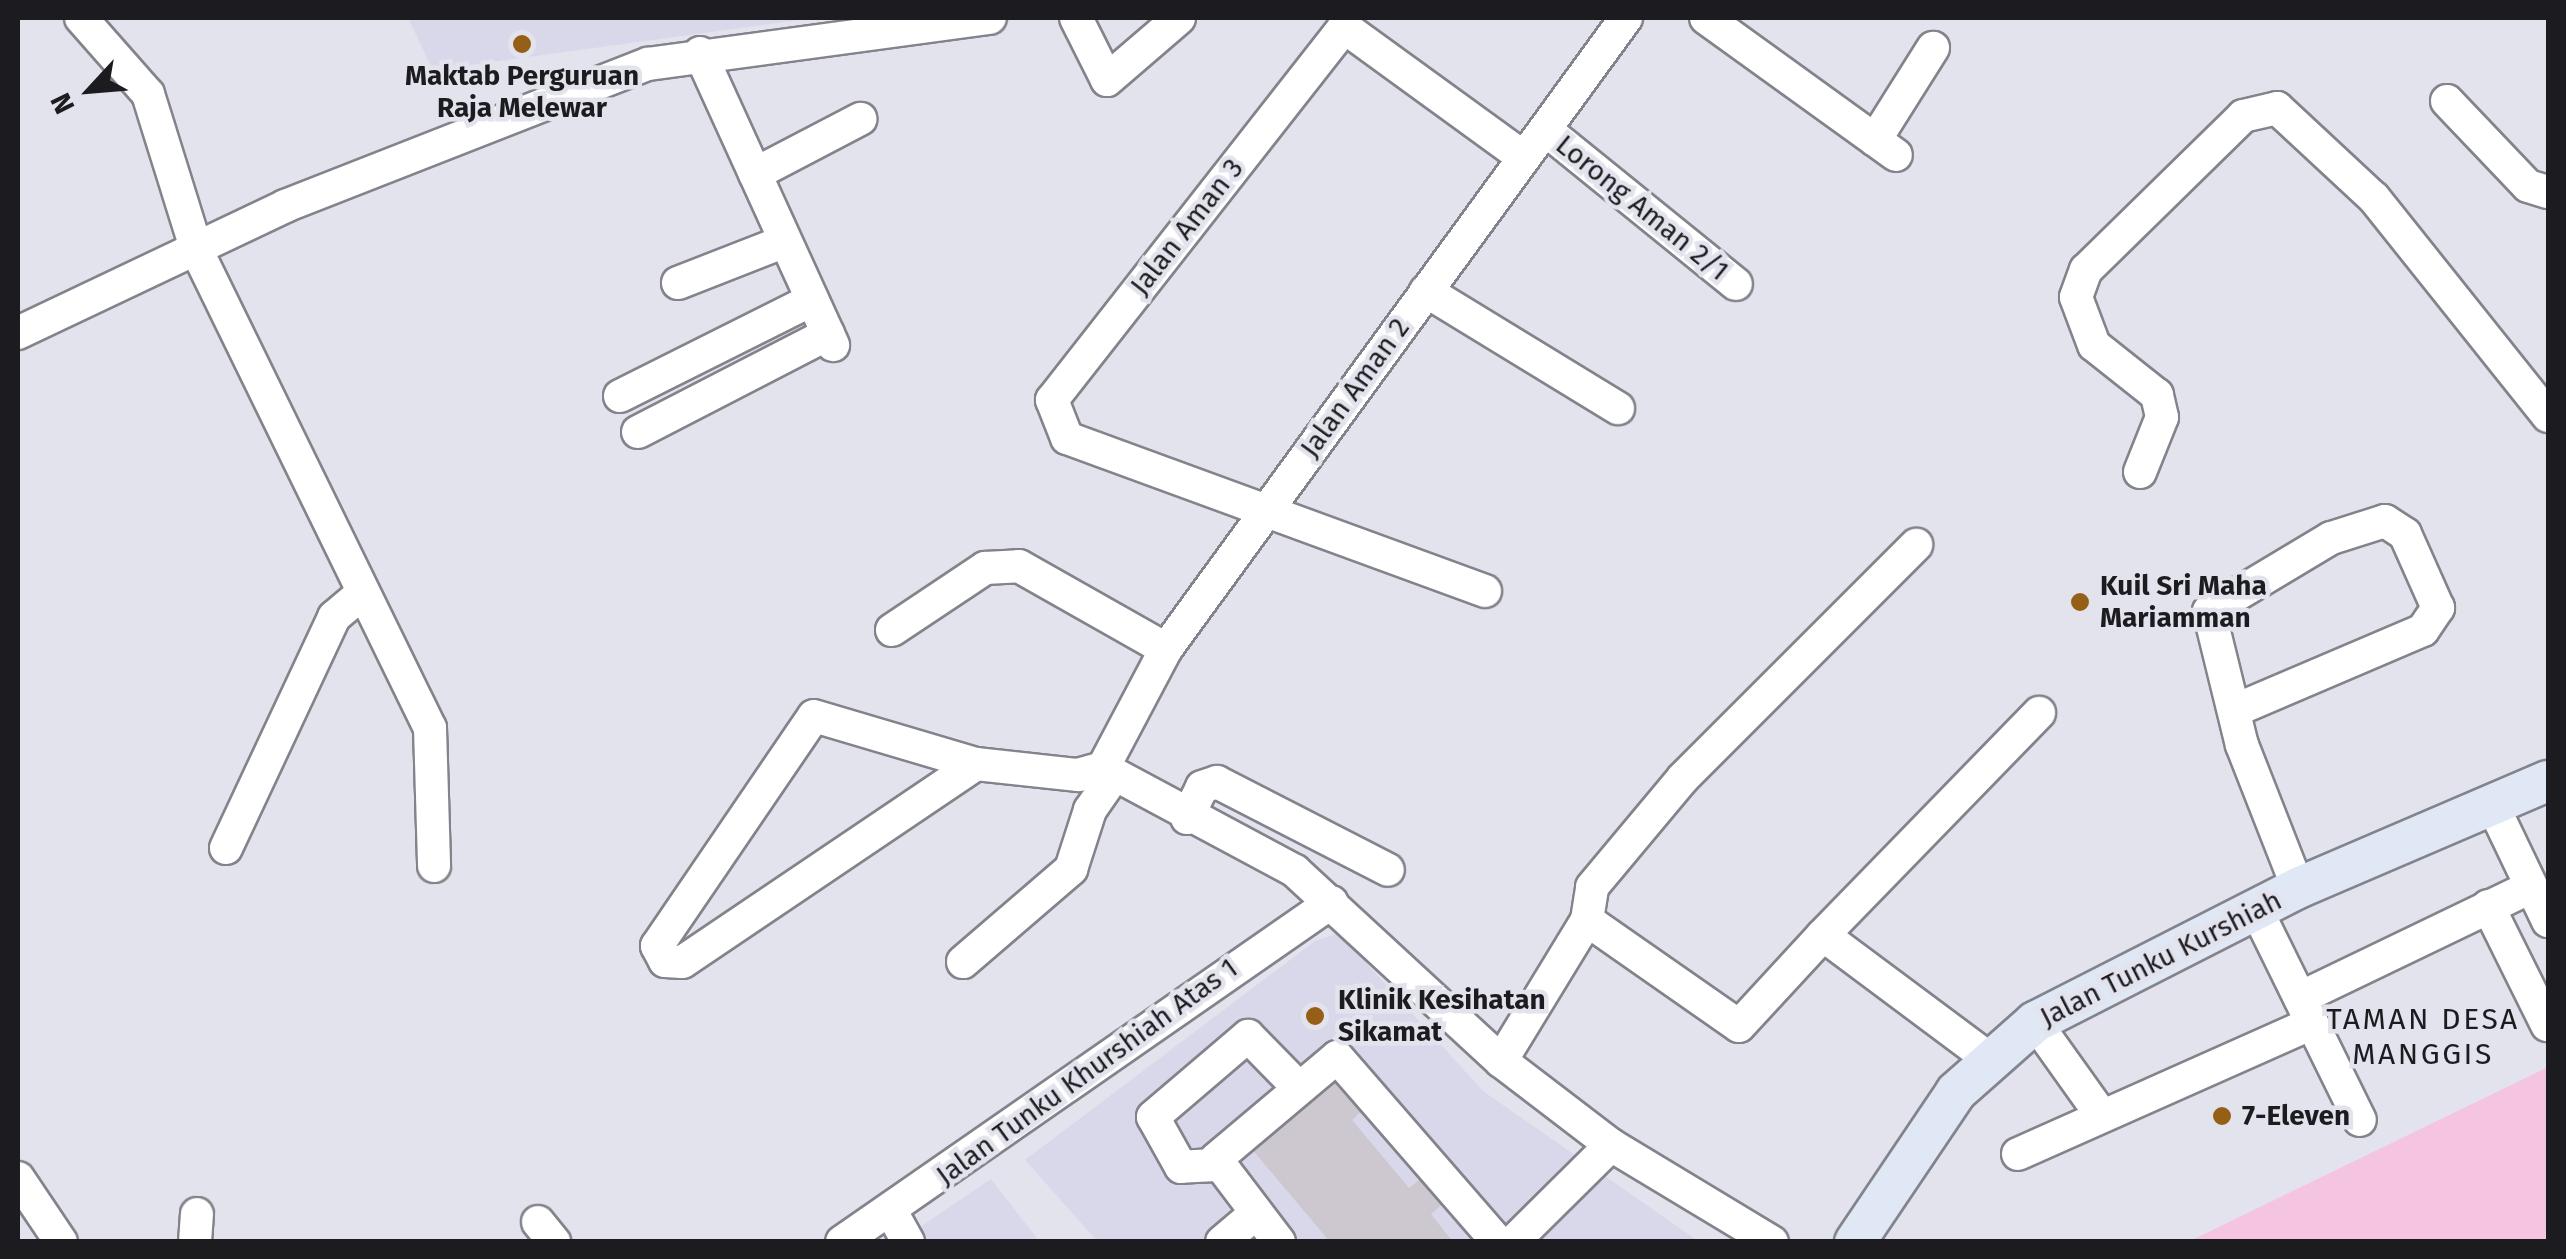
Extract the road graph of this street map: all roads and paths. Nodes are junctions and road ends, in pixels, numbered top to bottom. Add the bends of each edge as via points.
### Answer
1 (82, 18) edge
2 (990, 18) edge
3 (1076, 18) edge
4 (1179, 18) edge
5 (1626, 18) edge
6 (1712, 19) edge
7 (1933, 48) dead end
8 (700, 52) junction
9 (2447, 101) dead end
10 (860, 120) dead end
11 (1547, 131) junction
12 (1523, 158) junction
13 (755, 174) junction
14 (2548, 192) edge
15 (785, 241) junction
16 (196, 252) junction
17 (678, 283) dead end
18 (1736, 284) dead end
19 (1426, 291) junction
20 (812, 300) junction
21 (18, 333) edge
22 (620, 396) dead end
23 (1618, 408) dead end
24 (2548, 416) edge
25 (638, 432) dead end
26 (2140, 472) dead end
27 (1268, 514) junction
28 (1916, 545) dead end
29 (1485, 591) dead end
30 (363, 593) junction
31 (892, 630) dead end
32 (1166, 649) junction
33 (2238, 709) junction
34 (2039, 713) dead end
35 (976, 764) junction
36 (1107, 774) junction
37 (2548, 781) edge
38 (2491, 802) junction
39 (1187, 818) junction
40 (226, 848) dead end
41 (434, 866) dead end
42 (1388, 870) dead end
43 (2531, 887) junction
44 (2298, 888) junction
45 (1332, 902) junction
46 (2488, 906) junction
47 (2256, 909) junction
48 (1587, 920) junction
49 (2548, 921) edge
50 (1823, 935) junction
51 (963, 962) dead end
52 (2306, 1010) junction
53 (2036, 1022) junction
54 (2547, 1025) edge
55 (1988, 1058) junction
56 (1501, 1061) junction
57 (1298, 1087) junction
58 (2102, 1116) junction
59 (2360, 1120) dead end
60 (1612, 1145) junction
61 (2018, 1154) dead end
62 (1216, 1165) junction
63 (18, 1178) edge
64 (1255, 1214) junction
65 (900, 1228) edge
66 (61, 1242) edge
67 (842, 1242) edge
68 (1222, 1242) edge
69 (1278, 1242) edge
70 (1498, 1242) edge
71 (1513, 1242) edge
72 (1772, 1242) edge
73 (1854, 1242) edge

1 - 16 street via 148,94
2 - 8 street
3 - 4 street via 1107,80
5 - 11 street, Jalan Aman 2
6 - 7 street via 1885,148
8 - 13 street
8 - 16 street via 422,151
9 - 14 street via 2528,186
10 - 13 street
11 - 12 street, Jalan Aman 2
11 - 18 street, Lorong Aman 2/1
12 - 19 street, Jalan Aman 2
12 - 27 street, Jalan Aman 3 via 1344,27 1052,400 1068,438
13 - 15 street
15 - 17 street
15 - 20 street
16 - 21 street
16 - 30 street
19 - 23 street
19 - 27 street, Jalan Aman 2
20 - 22 street
20 - 25 street via 831,340
24 - 26 street via 2374,198 2277,108 2243,116 2086,270 2076,298 2094,345 2158,394 2162,417
27 - 29 street
27 - 32 street, Jalan Aman 2
28 - 48 street via 1683,778 1592,888
30 - 40 street via 334,617
30 - 41 street via 430,728
31 - 32 street via 985,568 1019,566
32 - 36 street, Jalan Aman 2
33 - 33 street via 2210,624 2217,600 2331,538 2385,521 2404,534 2438,608 2423,630
33 - 44 street via 2242,746
34 - 50 street
35 - 35 street via 829,716 801,723 657,946 665,962 682,962
35 - 36 street
36 - 39 street
36 - 51 street, Jalan Aman 2 via 1072,868
37 - 38 main road, Jalan Tunku Kurshiah
38 - 43 street
38 - 44 main road, Jalan Tunku Kurshiah
39 - 42 street via 1202,787 1217,782
39 - 45 street via 1296,871
43 - 46 street
43 - 49 street
44 - 47 main road, Jalan Tunku Kurshiah
45 - 56 street
45 - 65 street, Jalan Tunku Khurshiah Atas 1
46 - 52 street
46 - 54 street
47 - 52 street
47 - 53 main road, Jalan Tunku Kurshiah
48 - 50 street via 1740,1026
48 - 56 street
50 - 55 street
52 - 58 street
52 - 59 street
53 - 55 main road, Jalan Tunku Kurshiah
53 - 58 street
55 - 73 main road, Jalan Tunku Kurshiah via 1897,1170
56 - 60 street
57 - 62 street via 1222,1148
57 - 62 street via 1248,1036 1153,1117 1181,1167
57 - 70 street via 1337,1057
58 - 61 street
60 - 71 street
60 - 72 street
62 - 64 street
63 - 66 street
64 - 68 street
64 - 69 street
65 - 67 street, Jalan Tunku Khurshiah Atas 1

